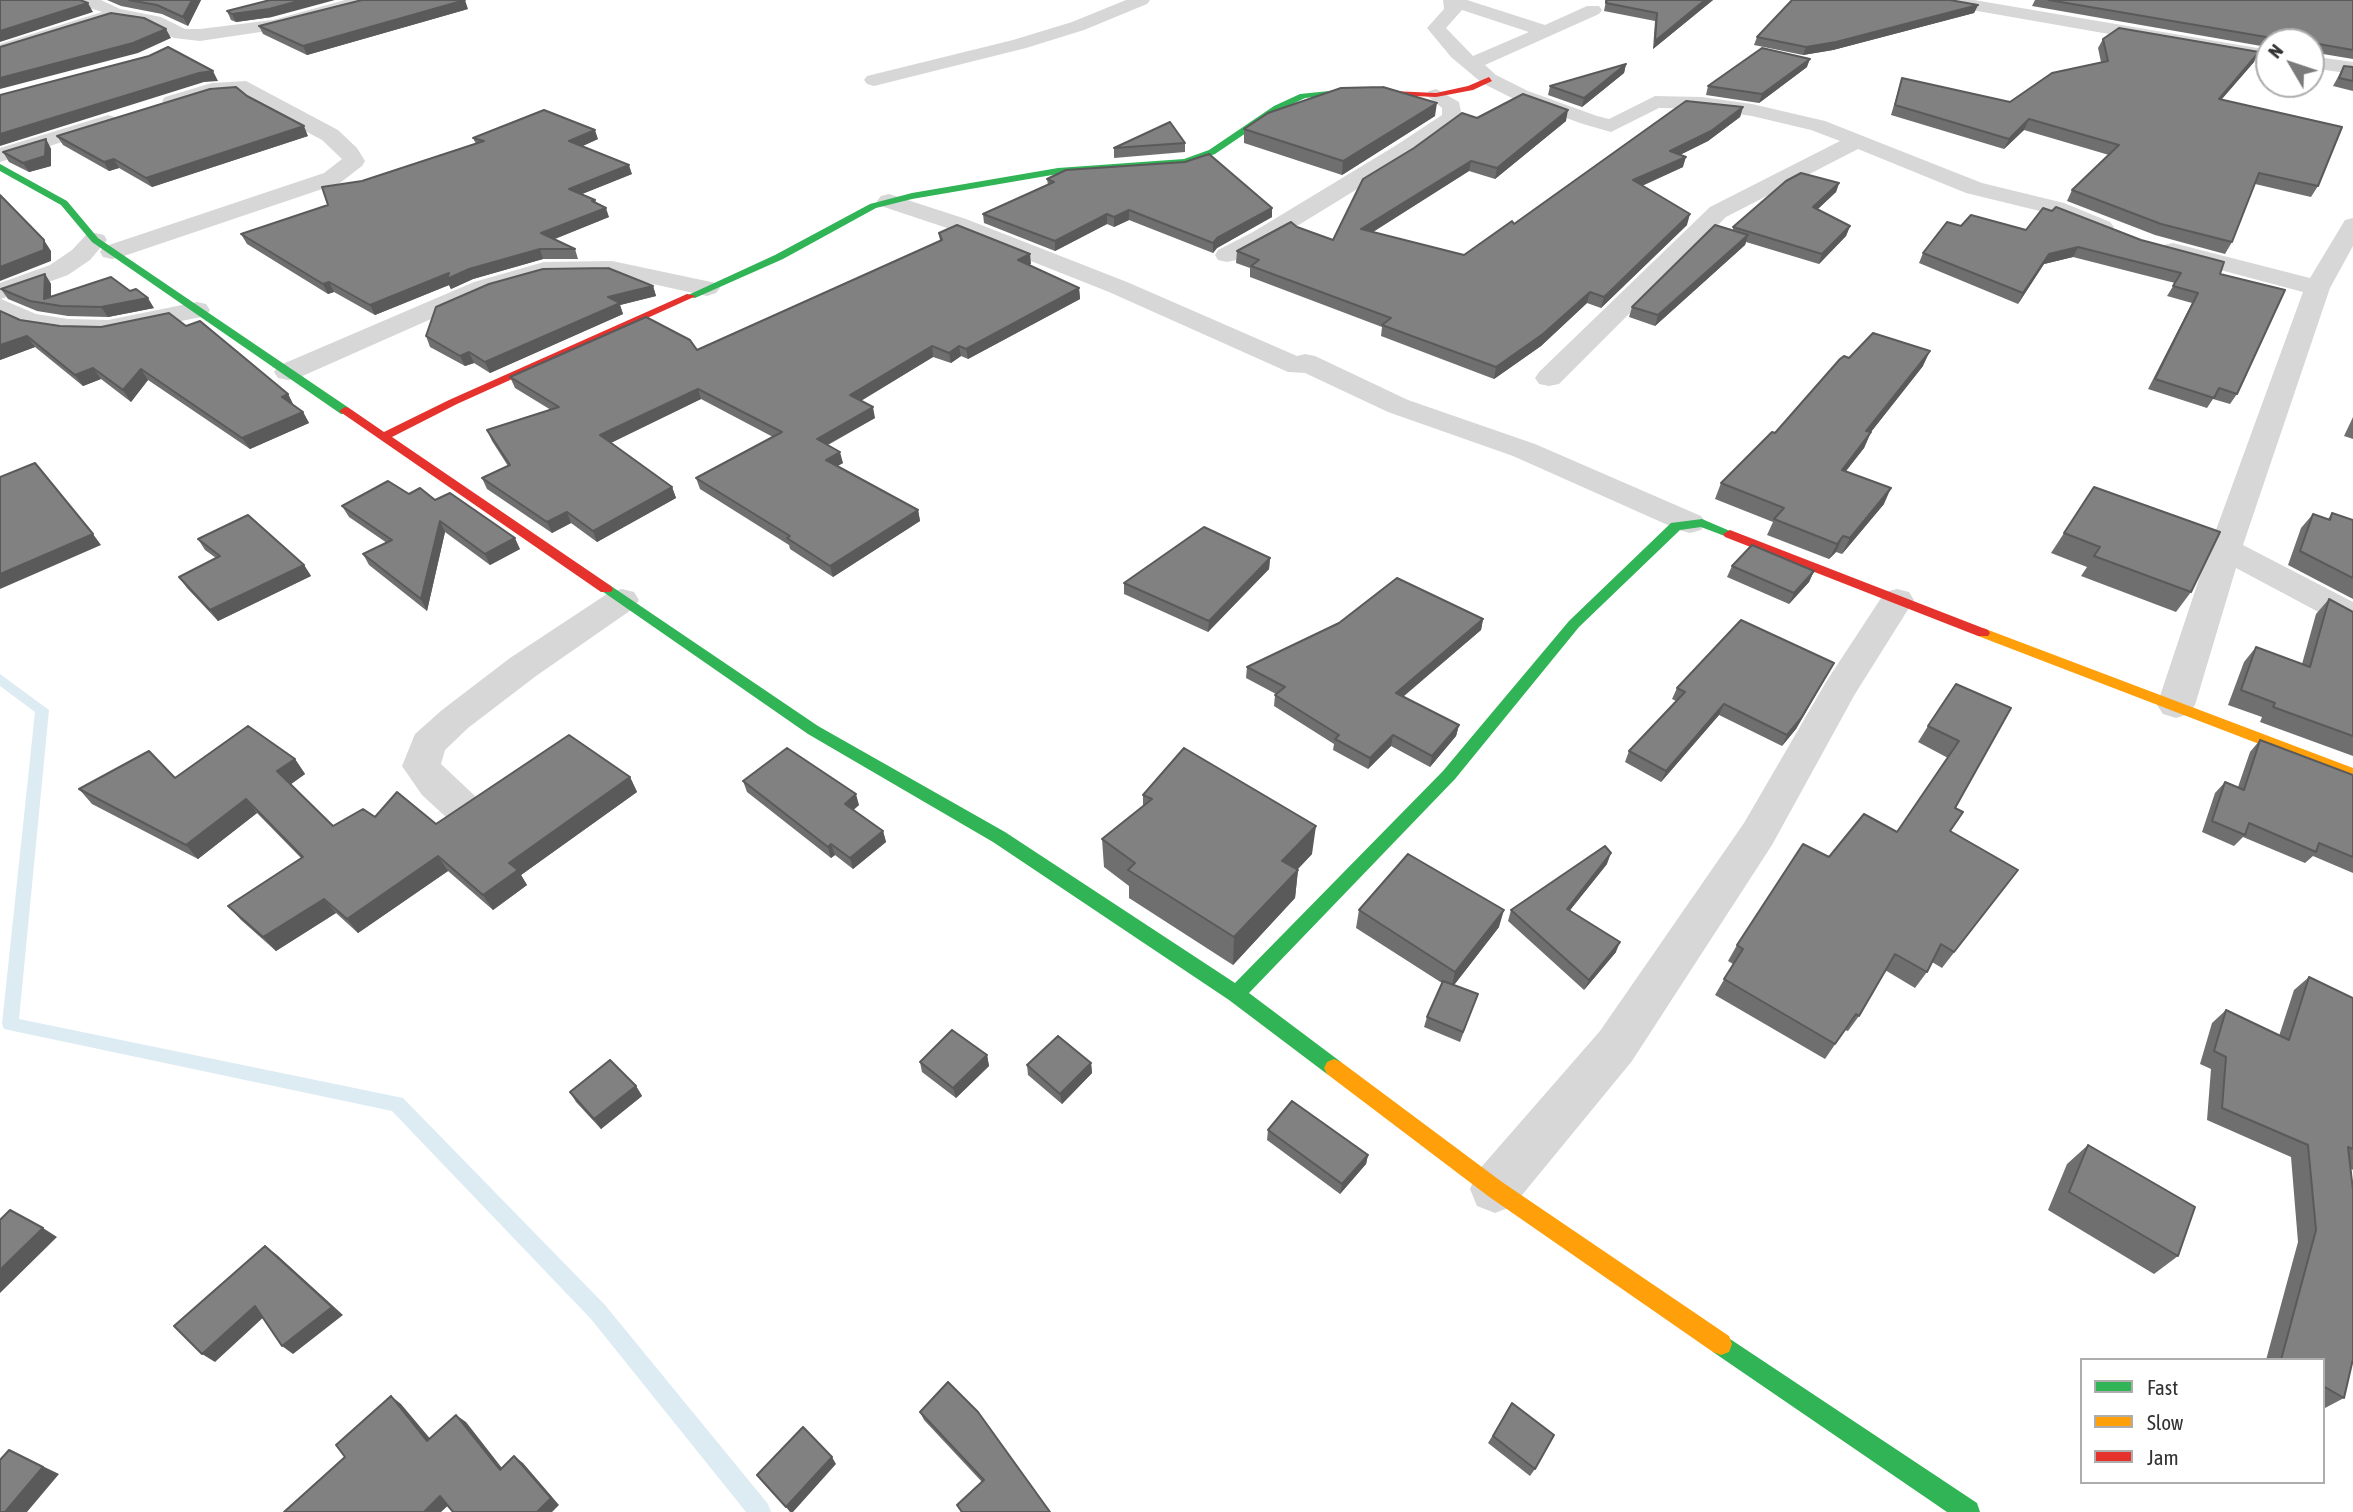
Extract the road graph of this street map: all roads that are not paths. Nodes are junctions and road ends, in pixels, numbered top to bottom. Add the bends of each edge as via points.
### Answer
1 (84, 0) edge
2 (365, 0) edge
3 (1141, 0) edge
4 (1942, 0) edge
5 (1452, 1) edge
6 (1593, 10) dead end
7 (114, 13) junction
8 (1546, 31) junction
9 (200, 35) junction
10 (170, 49) edge
11 (0, 50) edge
12 (2255, 53) edge
13 (1472, 64) junction
14 (2325, 64) edge
15 (2353, 68) edge
16 (1489, 79) junction
17 (874, 80) dead end
18 (1436, 95) junction
19 (155, 106) edge
20 (129, 114) edge
21 (1855, 142) junction
22 (0, 155) edge
23 (0, 167) edge
24 (889, 201) junction
25 (2353, 225) edge
26 (2119, 233) edge
27 (2145, 243) edge
28 (103, 246) junction
29 (1227, 255) dead end
30 (708, 288) junction
31 (2317, 288) junction
32 (0, 292) edge
33 (0, 307) edge
34 (197, 310) junction
35 (288, 372) junction
36 (1549, 378) dead end
37 (383, 438) junction
38 (1690, 523) junction
39 (2225, 549) junction
40 (621, 600) junction
41 (1897, 600) junction
42 (2353, 616) edge
43 (2176, 705) junction
44 (2353, 774) edge
45 (460, 806) edge
46 (1236, 994) junction
47 (1495, 1189) junction
48 (1968, 1512) edge

1 - 7 street
2 - 9 street via 274,24
3 - 17 street via 1019,44
4 - 12 street
5 - 8 street
5 - 13 street via 1453,10 1436,28
6 - 8 street
7 - 9 street via 155,21 181,34
7 - 11 street
8 - 13 street
9 - 10 street
13 - 16 street
14 - 15 street
16 - 18 street
16 - 21 street via 1611,127 1655,102 1702,103 1818,125
18 - 24 street via 1354,91 1303,96 1212,152 1185,162 1068,169
18 - 29 street via 1452,106 1452,117
19 - 28 street via 212,89 246,87 330,135 354,161 332,178
20 - 22 street
21 - 26 street via 1975,188 2056,208
21 - 36 street via 1718,212
23 - 28 street via 64,203
24 - 30 street
24 - 38 street via 1105,282 1398,405 1524,450
25 - 31 street
27 - 31 street
28 - 32 street via 59,270
28 - 34 street
30 - 35 street via 612,268 544,269 483,287
30 - 37 street
31 - 39 street
33 - 34 street via 29,321 108,328
34 - 35 street
35 - 37 street
37 - 40 street
38 - 41 street via 1702,523
38 - 46 street via 1668,532 1574,624 1450,775
39 - 42 street
39 - 43 street
40 - 45 street via 523,667 428,744 421,766
40 - 46 street via 813,730 999,837
41 - 43 street
41 - 47 street via 1758,834 1616,1046
43 - 44 street
46 - 47 street
47 - 48 street

